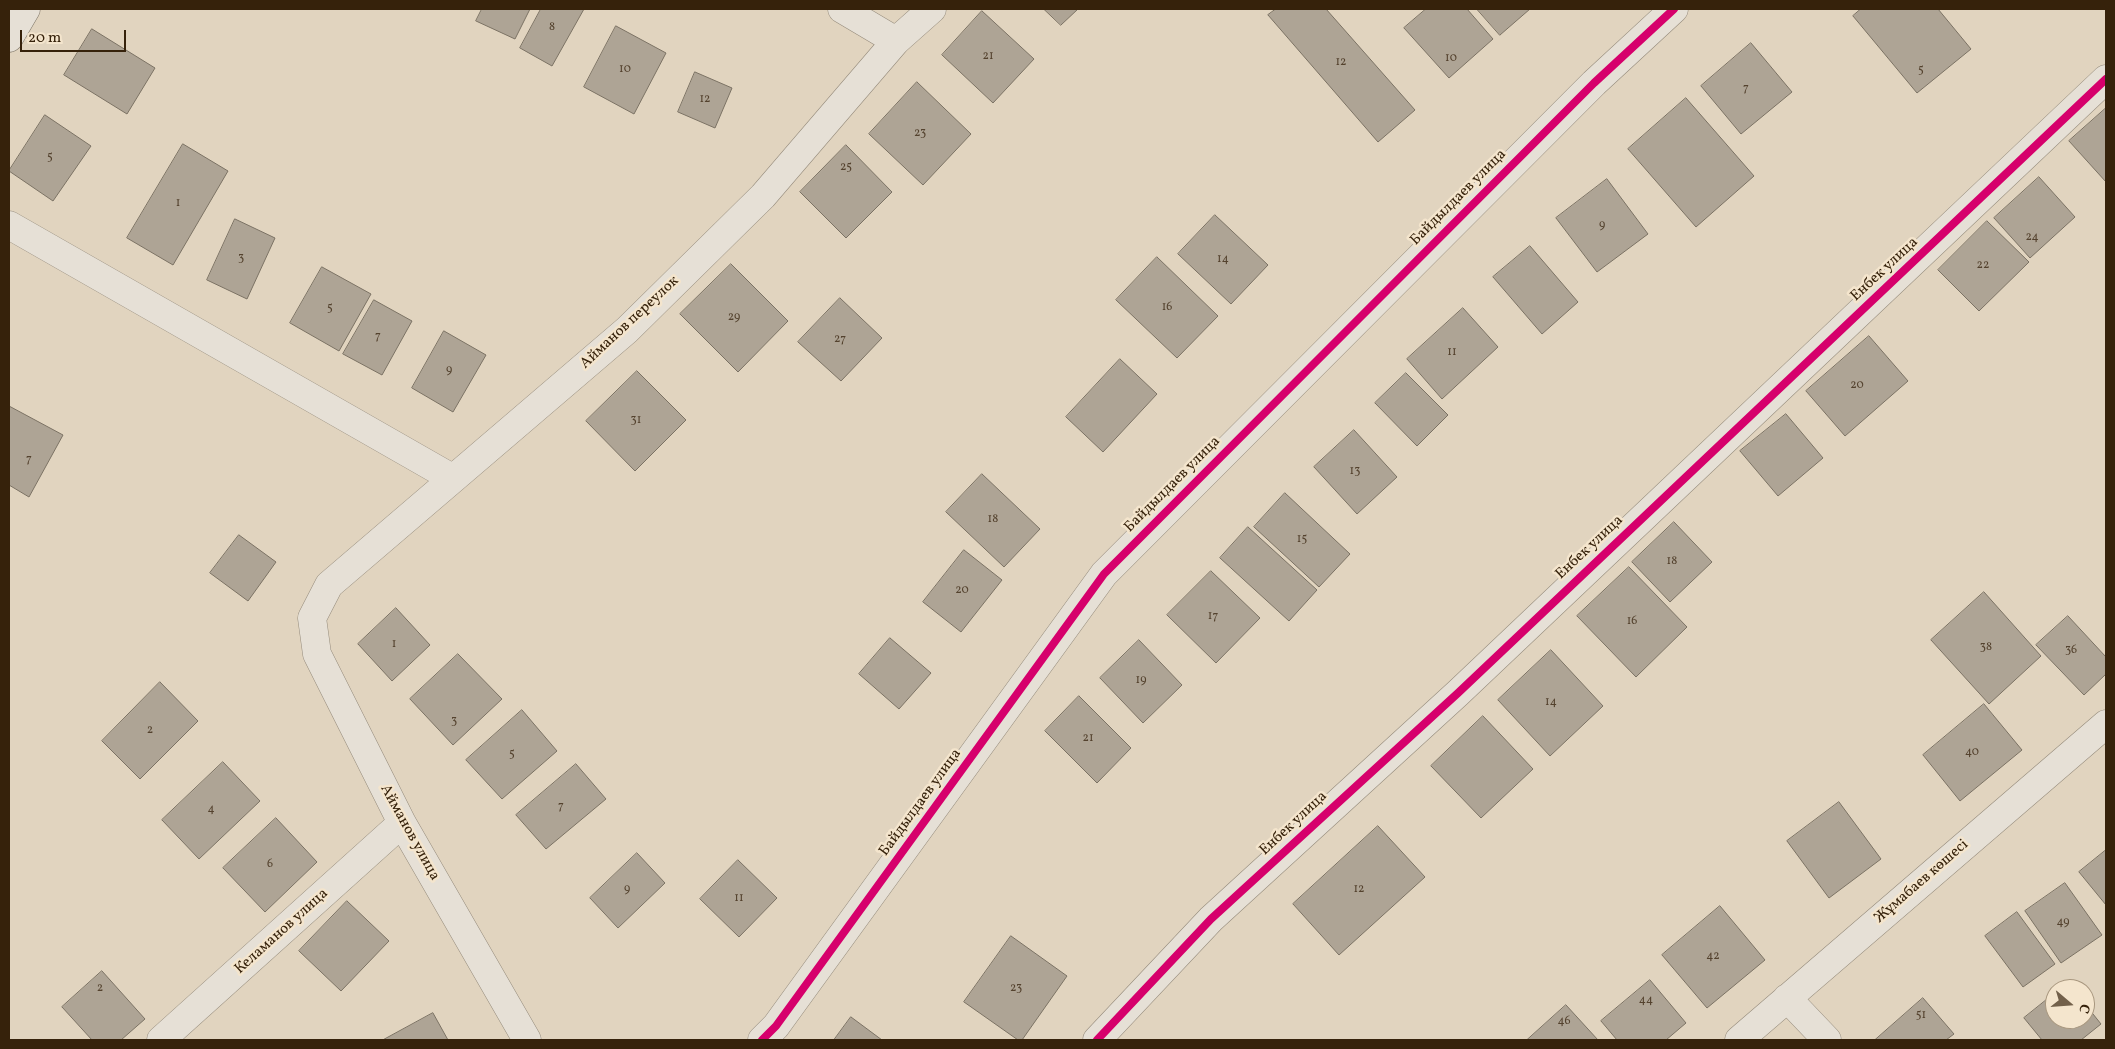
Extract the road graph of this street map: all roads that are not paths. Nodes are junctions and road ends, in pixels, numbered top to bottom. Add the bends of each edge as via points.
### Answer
1 (26, 9) edge
2 (842, 9) edge
3 (932, 9) edge
4 (1674, 9) edge
5 (9, 38) edge
6 (896, 41) junction
7 (2106, 79) edge
8 (9, 225) edge
9 (452, 478) junction
10 (312, 618) joint
11 (2106, 724) edge
12 (402, 823) junction
13 (1787, 998) junction
14 (161, 1040) edge
15 (527, 1040) edge
16 (762, 1040) edge
17 (1097, 1040) edge
18 (1739, 1040) edge
19 (1827, 1040) edge

1 - 5 street
2 - 6 street
3 - 6 street, Айманов переулок
4 - 16 street, Байдылдаев улица via 1594,83 1104,574 782,1018
6 - 9 street, Айманов переулок via 763,196 633,323
7 - 17 street, Енбек улица via 1465,686 1211,919
8 - 9 street
9 - 10 street, Айманов переулок via 329,585
10 - 12 street, Айманов улица via 317,654
11 - 13 street, Жұмабаев көшесі
12 - 14 street, Келаманов улица
12 - 15 street, Айманов улица
13 - 18 street, Жұмабаев көшесі
13 - 19 street

